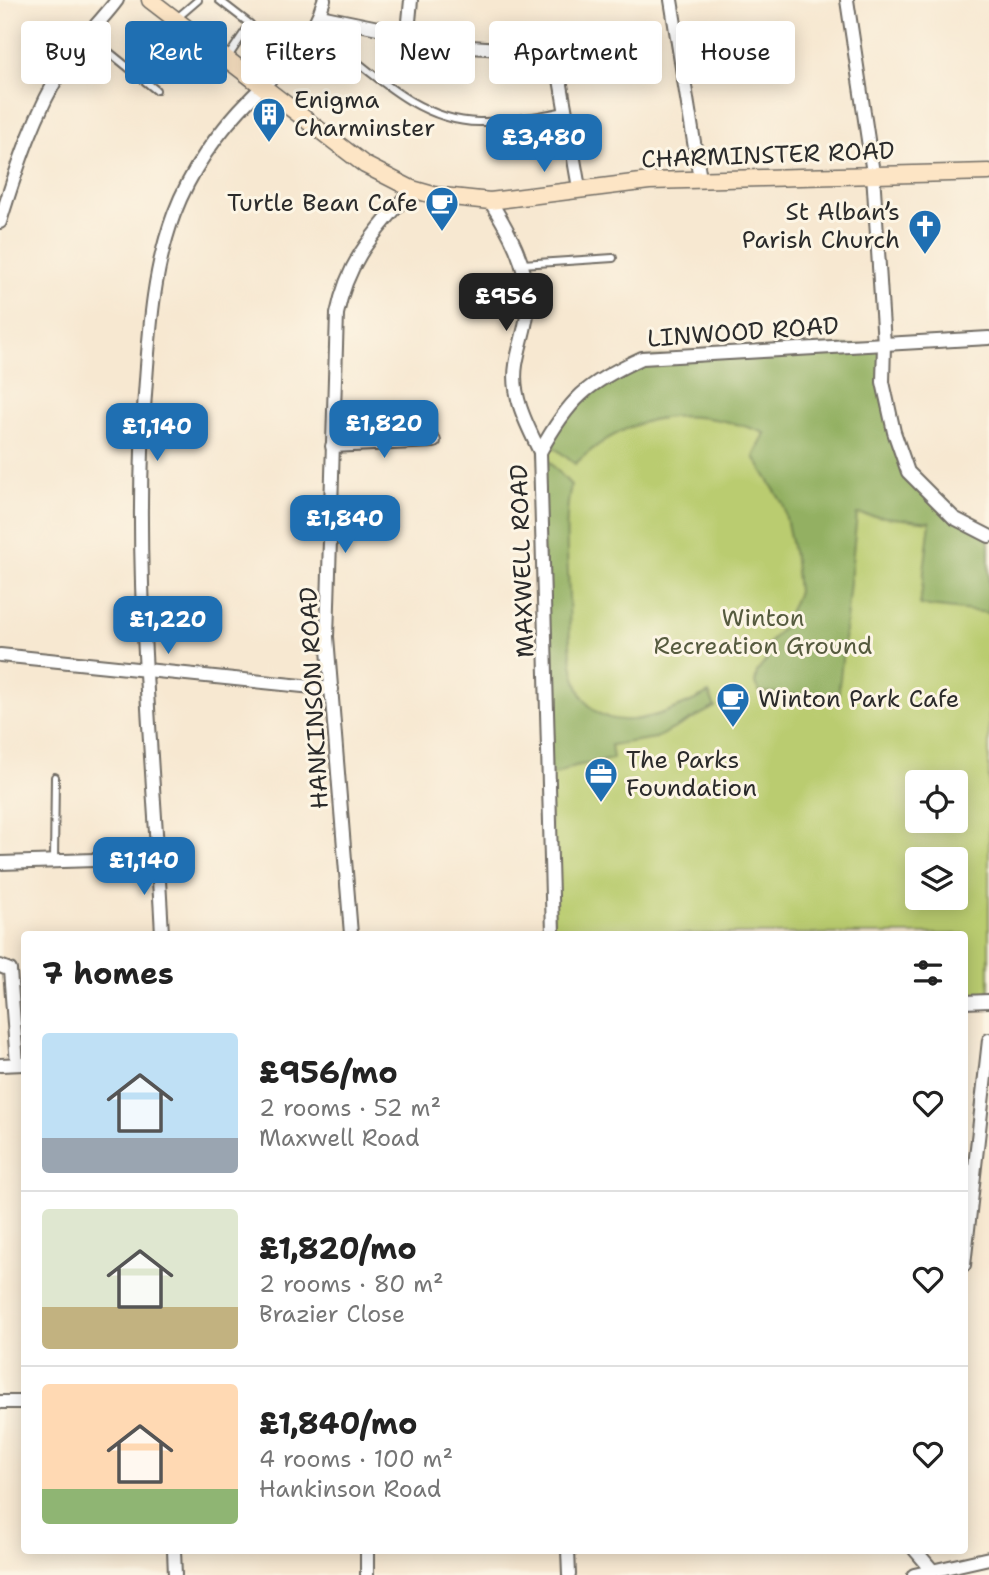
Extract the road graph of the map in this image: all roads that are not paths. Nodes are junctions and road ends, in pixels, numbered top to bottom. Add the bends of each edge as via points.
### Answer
1 (117, 0) edge
2 (150, 0) edge
3 (198, 0) edge
4 (219, 0) edge
5 (324, 0) edge
6 (411, 0) edge
7 (671, 0) edge
8 (847, 0) edge
9 (175, 19) junction
10 (100, 21) edge
11 (178, 21) edge
12 (316, 21) edge
13 (409, 21) edge
14 (475, 47) edge
15 (111, 54) edge
16 (227, 59) joint
17 (361, 60) edge
18 (54, 84) edge
19 (267, 84) edge
20 (264, 87) junction
21 (156, 90) dead end
22 (565, 111) junction
23 (989, 172) edge
24 (873, 173) junction
25 (700, 179) junction
26 (579, 188) junction
27 (412, 189) junction
28 (490, 201) junction
29 (0, 222) edge
30 (613, 258) dead end
31 (522, 264) junction
32 (989, 338) edge
33 (884, 344) junction
34 (434, 441) dead end
35 (332, 446) junction
36 (540, 452) junction
37 (987, 532) edge
38 (0, 655) edge
39 (148, 671) junction
40 (332, 689) junction
41 (55, 776) dead end
42 (159, 858) junction
43 (54, 861) junction
44 (0, 863) edge
45 (162, 931) edge
46 (351, 931) edge
47 (553, 931) edge
48 (0, 966) edge
49 (989, 1001) edge
50 (968, 1002) edge
51 (989, 1040) edge
52 (21, 1064) edge
53 (0, 1065) edge
54 (968, 1229) edge
55 (0, 1402) edge
56 (21, 1402) edge
57 (174, 1554) edge
58 (367, 1554) edge
59 (568, 1554) edge
60 (924, 1554) edge
61 (989, 1558) edge
62 (933, 1571) junction
63 (175, 1575) edge
64 (367, 1575) edge
65 (569, 1575) edge
66 (914, 1575) edge

1 - 10 street
2 - 9 main road, CHARMINSTER ROAD
3 - 9 lane
4 - 16 lane via 250,24
5 - 12 street
6 - 13 street
7 - 25 street
8 - 24 street
9 - 11 main road, CHARMINSTER ROAD
14 - 22 street via 549,52 557,62
15 - 21 lane
16 - 20 main road, CHARMINSTER ROAD
17 - 22 lane via 408,101 447,117 501,121
18 - 29 street via 28,139
19 - 20 street
20 - 27 main road, CHARMINSTER ROAD via 365,165
20 - 39 street via 206,150 195,169 175,212 156,274 141,471
22 - 26 street
23 - 24 main road, CHARMINSTER ROAD
24 - 25 main road, CHARMINSTER ROAD
24 - 33 street
25 - 26 main road, CHARMINSTER ROAD
26 - 28 main road, CHARMINSTER ROAD
27 - 28 main road, CHARMINSTER ROAD
27 - 35 street, HANKINSON ROAD via 362,247 344,283 337,314
28 - 31 street, MAXWELL ROAD
30 - 31 lane
31 - 36 street, MAXWELL ROAD via 529,302 516,369 520,411
32 - 33 street, LINWOOD ROAD
33 - 36 street, LINWOOD ROAD via 642,358 599,377 560,416
33 - 37 street via 883,383 908,472 954,518
34 - 35 street
35 - 40 street, HANKINSON ROAD via 327,587
36 - 47 street, MAXWELL ROAD
38 - 39 street
39 - 40 street
39 - 42 street
40 - 46 street, HANKINSON ROAD
41 - 43 lane
42 - 43 street
42 - 45 street
43 - 44 street
48 - 52 street via 10,970
49 - 50 street
51 - 54 street
52 - 53 street
55 - 56 street
57 - 63 street
58 - 64 street
59 - 65 street
60 - 62 street
61 - 62 street
62 - 66 street

